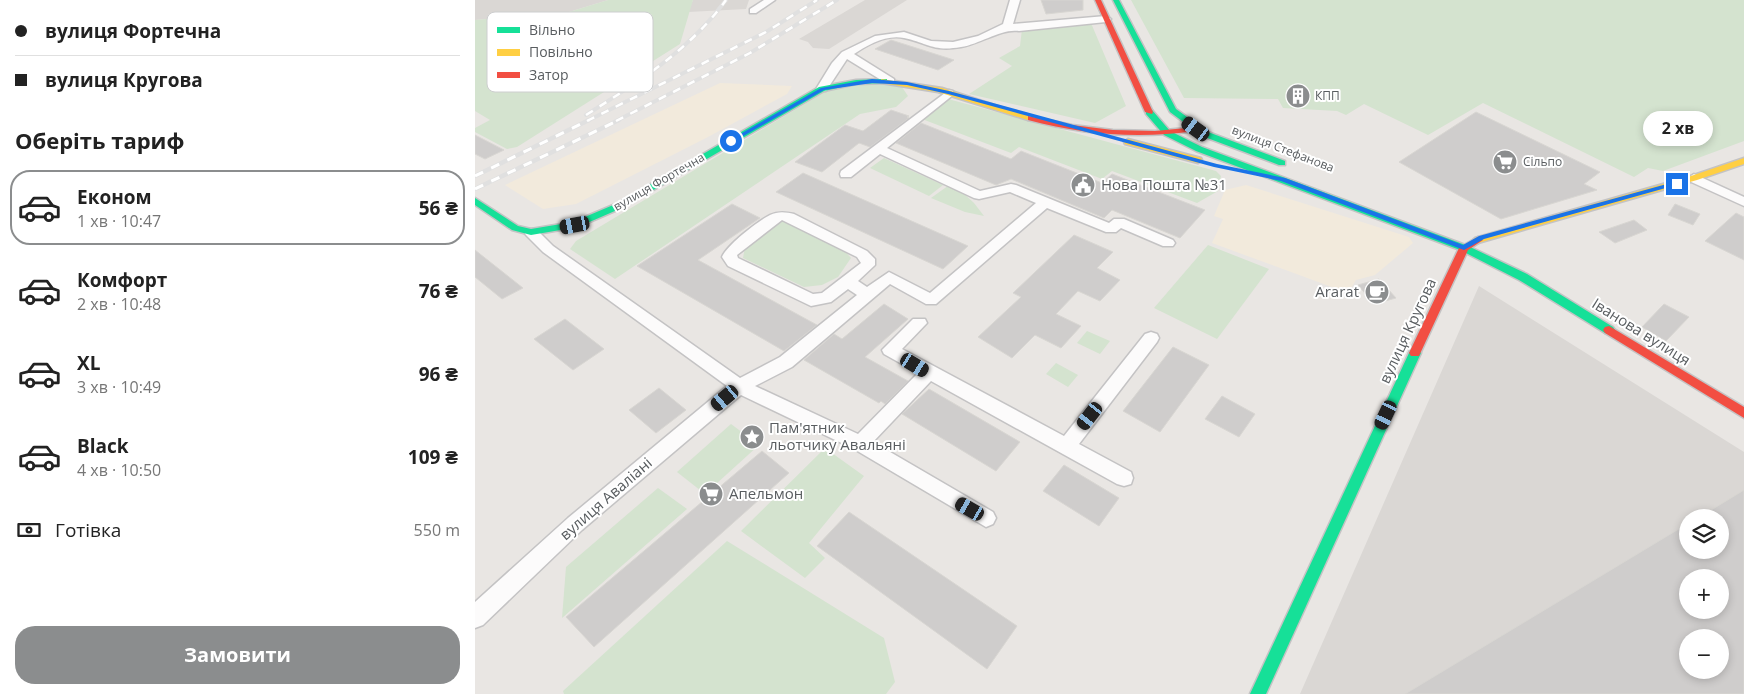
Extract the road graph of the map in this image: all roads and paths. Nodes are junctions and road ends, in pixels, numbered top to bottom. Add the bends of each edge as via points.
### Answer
1 (770, 0) edge
2 (1015, 0) edge
3 (1098, 0) edge
4 (1117, 0) edge
5 (753, 11) dead end
6 (1106, 18) junction
7 (1007, 26) junction
8 (847, 54) junction
9 (890, 81) junction
10 (823, 89) junction
11 (949, 93) junction
12 (1124, 122) dead end
13 (1196, 129) junction
14 (1083, 130) junction
15 (1099, 130) junction
16 (1167, 134) junction
17 (878, 148) junction
18 (1744, 161) edge
19 (1290, 166) dead end
20 (846, 174) dead end
21 (1694, 178) junction
22 (1283, 180) junction
23 (475, 201) edge
24 (1045, 202) junction
25 (1744, 202) edge
26 (531, 232) junction
27 (1462, 234) dead end
28 (1475, 241) junction
29 (1168, 243) dead end
30 (1464, 248) junction
31 (1523, 277) junction
32 (847, 282) junction
33 (867, 294) junction
34 (919, 323) dead end
35 (1151, 338) dead end
36 (928, 373) junction
37 (739, 386) junction
38 (1744, 413) edge
39 (860, 444) junction
40 (1066, 447) junction
41 (1124, 478) dead end
42 (986, 518) dead end
43 (475, 617) edge
44 (1258, 694) edge

1 - 5 street
2 - 7 street
3 - 6 main road
4 - 13 main road, вулиця Стефанова via 1173,110
6 - 7 street via 1019,28
6 - 16 main road via 1142,112
7 - 8 street via 972,43 933,45 904,35 891,35
8 - 9 street
8 - 10 street via 837,63
9 - 10 main road, вулиця Фортечна via 852,83
9 - 11 main road, вулиця Фортечна
10 - 26 main road, вулиця Фортечна via 601,215 575,225
11 - 14 main road, вулиця Фортечна
11 - 17 street
12 - 15 main road
13 - 16 main road
13 - 19 main road, вулиця Стефанова
14 - 15 main road, вулиця Фортечна
14 - 22 main road
15 - 16 main road, вулиця Фортечна
16 - 22 main road, вулиця Фортечна
17 - 20 street
17 - 24 street via 979,196 1011,188
18 - 21 main road
21 - 25 street
21 - 28 main road
22 - 30 main road, вулиця Фортечна
23 - 26 main road, вулиця Фортечна via 515,228
24 - 29 street via 1111,229 1119,222
24 - 33 street, вулиця Аваліані via 931,300 889,277
26 - 37 street, вулиця Фортечна via 548,249
27 - 28 main road
28 - 30 main road
28 - 31 main road, Іванова вулиця
30 - 31 main road, Іванова вулиця
30 - 44 main road, вулиця Кругова
31 - 38 main road, Іванова вулиця
32 - 32 street via 868,265 868,259 789,217 775,218 731,252 729,258 811,300 826,298
32 - 33 street
33 - 37 street, вулиця Аваліані via 787,362
34 - 36 street via 889,350
35 - 40 street
36 - 39 street
36 - 40 street
37 - 39 street, вулиця Фортечна
37 - 43 street, вулиця Аваліані via 575,524
39 - 42 street, вулиця Фортечна
40 - 41 street

